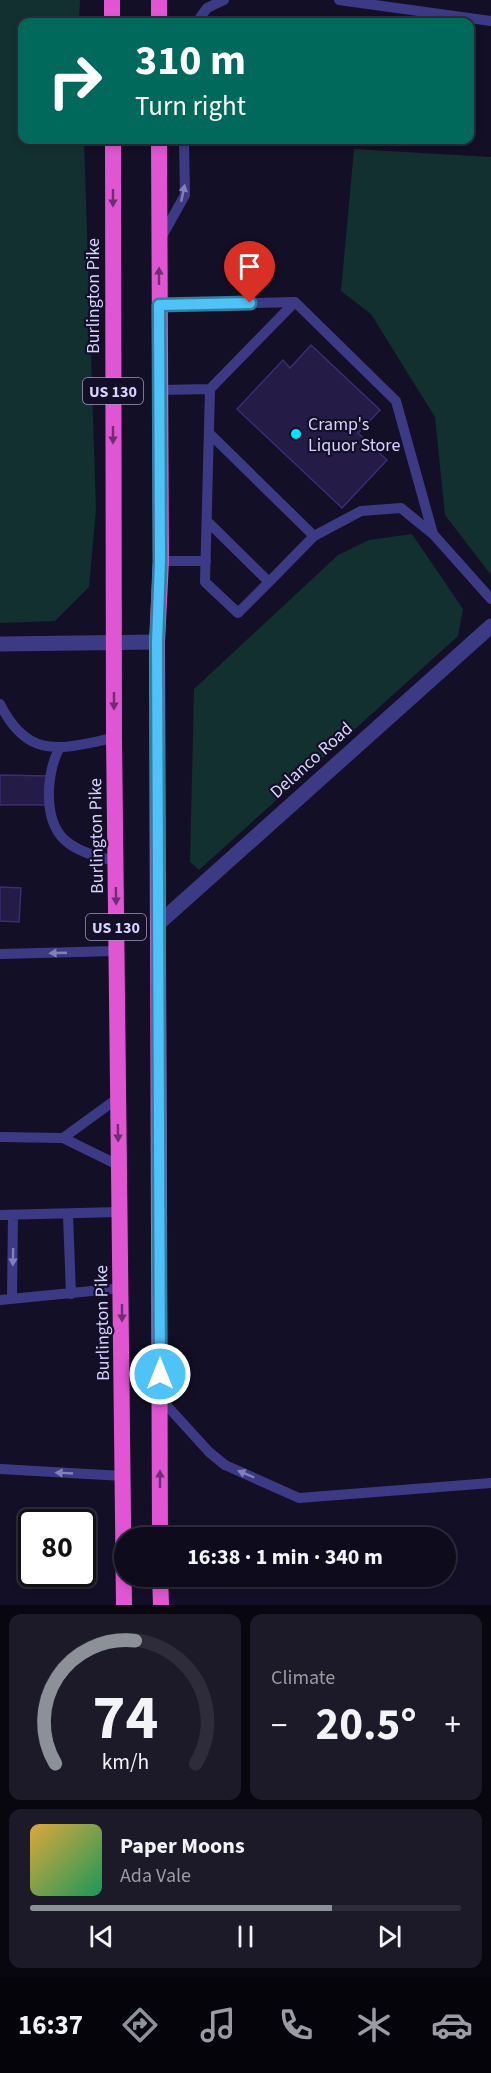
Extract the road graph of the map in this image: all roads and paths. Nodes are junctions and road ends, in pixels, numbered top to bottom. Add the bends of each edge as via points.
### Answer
1 (112, 0) edge
2 (159, 0) edge
3 (224, 0) edge
4 (339, 0) edge
5 (112, 18) edge
6 (159, 18) edge
7 (200, 18) edge
8 (469, 18) edge
9 (474, 19) edge
10 (491, 21) edge
11 (112, 144) edge
12 (159, 144) edge
13 (184, 144) edge
14 (159, 240) junction
15 (295, 302) junction
16 (159, 305) junction
17 (210, 389) junction
18 (160, 390) junction
19 (209, 433) junction
20 (207, 521) junction
21 (433, 534) junction
22 (314, 536) junction
23 (160, 561) junction
24 (206, 561) junction
25 (269, 582) junction
26 (491, 599) edge
27 (491, 626) edge
28 (114, 642) junction
29 (157, 642) junction
30 (0, 644) edge
31 (0, 704) edge
32 (114, 738) junction
33 (58, 748) junction
34 (115, 861) junction
35 (158, 924) junction
36 (116, 951) junction
37 (0, 954) edge
38 (118, 1098) junction
39 (0, 1137) edge
40 (63, 1138) junction
41 (118, 1164) junction
42 (118, 1212) junction
43 (0, 1215) edge
44 (68, 1215) junction
45 (13, 1216) junction
46 (122, 1288) junction
47 (71, 1294) junction
48 (12, 1299) junction
49 (0, 1300) edge
50 (160, 1398) junction
51 (0, 1469) edge
52 (123, 1476) junction
53 (491, 1483) edge
54 (160, 1527) edge
55 (160, 1587) edge
56 (124, 1605) edge
57 (161, 1605) edge

1 - 5 highway
2 - 6 highway
3 - 7 lane via 207,8
4 - 8 lane
9 - 10 lane
11 -> 28 highway, Burlington Pike / US 130
12 - 14 highway, US 130
14 -> 13 lane via 185,195
16 -> 14 highway, US 130
15 - 16 lane
15 - 17 lane
15 - 21 lane via 396,401
16 - 18 highway, US 130
17 - 18 lane
17 - 19 lane
18 - 23 highway, US 130
19 - 20 lane
19 - 22 lane
20 - 24 lane
20 - 25 lane
21 - 22 lane via 401,508 361,512
21 - 26 lane
22 - 25 lane
23 - 24 lane
23 - 29 highway, US 130
24 - 25 lane via 205,582 238,613
27 - 35 street, Delanco Road
28 - 29 street
28 - 30 street
28 -> 32 highway, Burlington Pike / US 130
29 - 35 highway, US 130
31 - 33 lane via 25,737
32 - 33 lane
32 - 34 highway, Burlington Pike / US 130
33 - 34 lane via 50,780 48,806 52,823 69,843 86,854
34 -> 36 highway, Burlington Pike / US 130
35 - 50 highway, US 130
36 -> 37 lane
36 - 38 highway, Burlington Pike / US 130
38 - 40 lane
38 -> 41 highway, Burlington Pike / US 130
39 - 40 lane
40 - 41 lane
41 - 42 highway, Burlington Pike / US 130
42 - 44 lane
42 - 46 highway, Burlington Pike / US 130
43 - 45 lane
44 - 45 lane
44 - 47 lane
45 -> 48 lane
46 - 47 lane
46 -> 52 highway, Burlington Pike / US 130
47 - 48 lane
48 - 49 lane
53 -> 50 lane via 299,1498 225,1465
54 -> 50 highway, US 130
52 -> 51 lane
52 - 56 highway, Burlington Pike / US 130
55 - 57 highway

